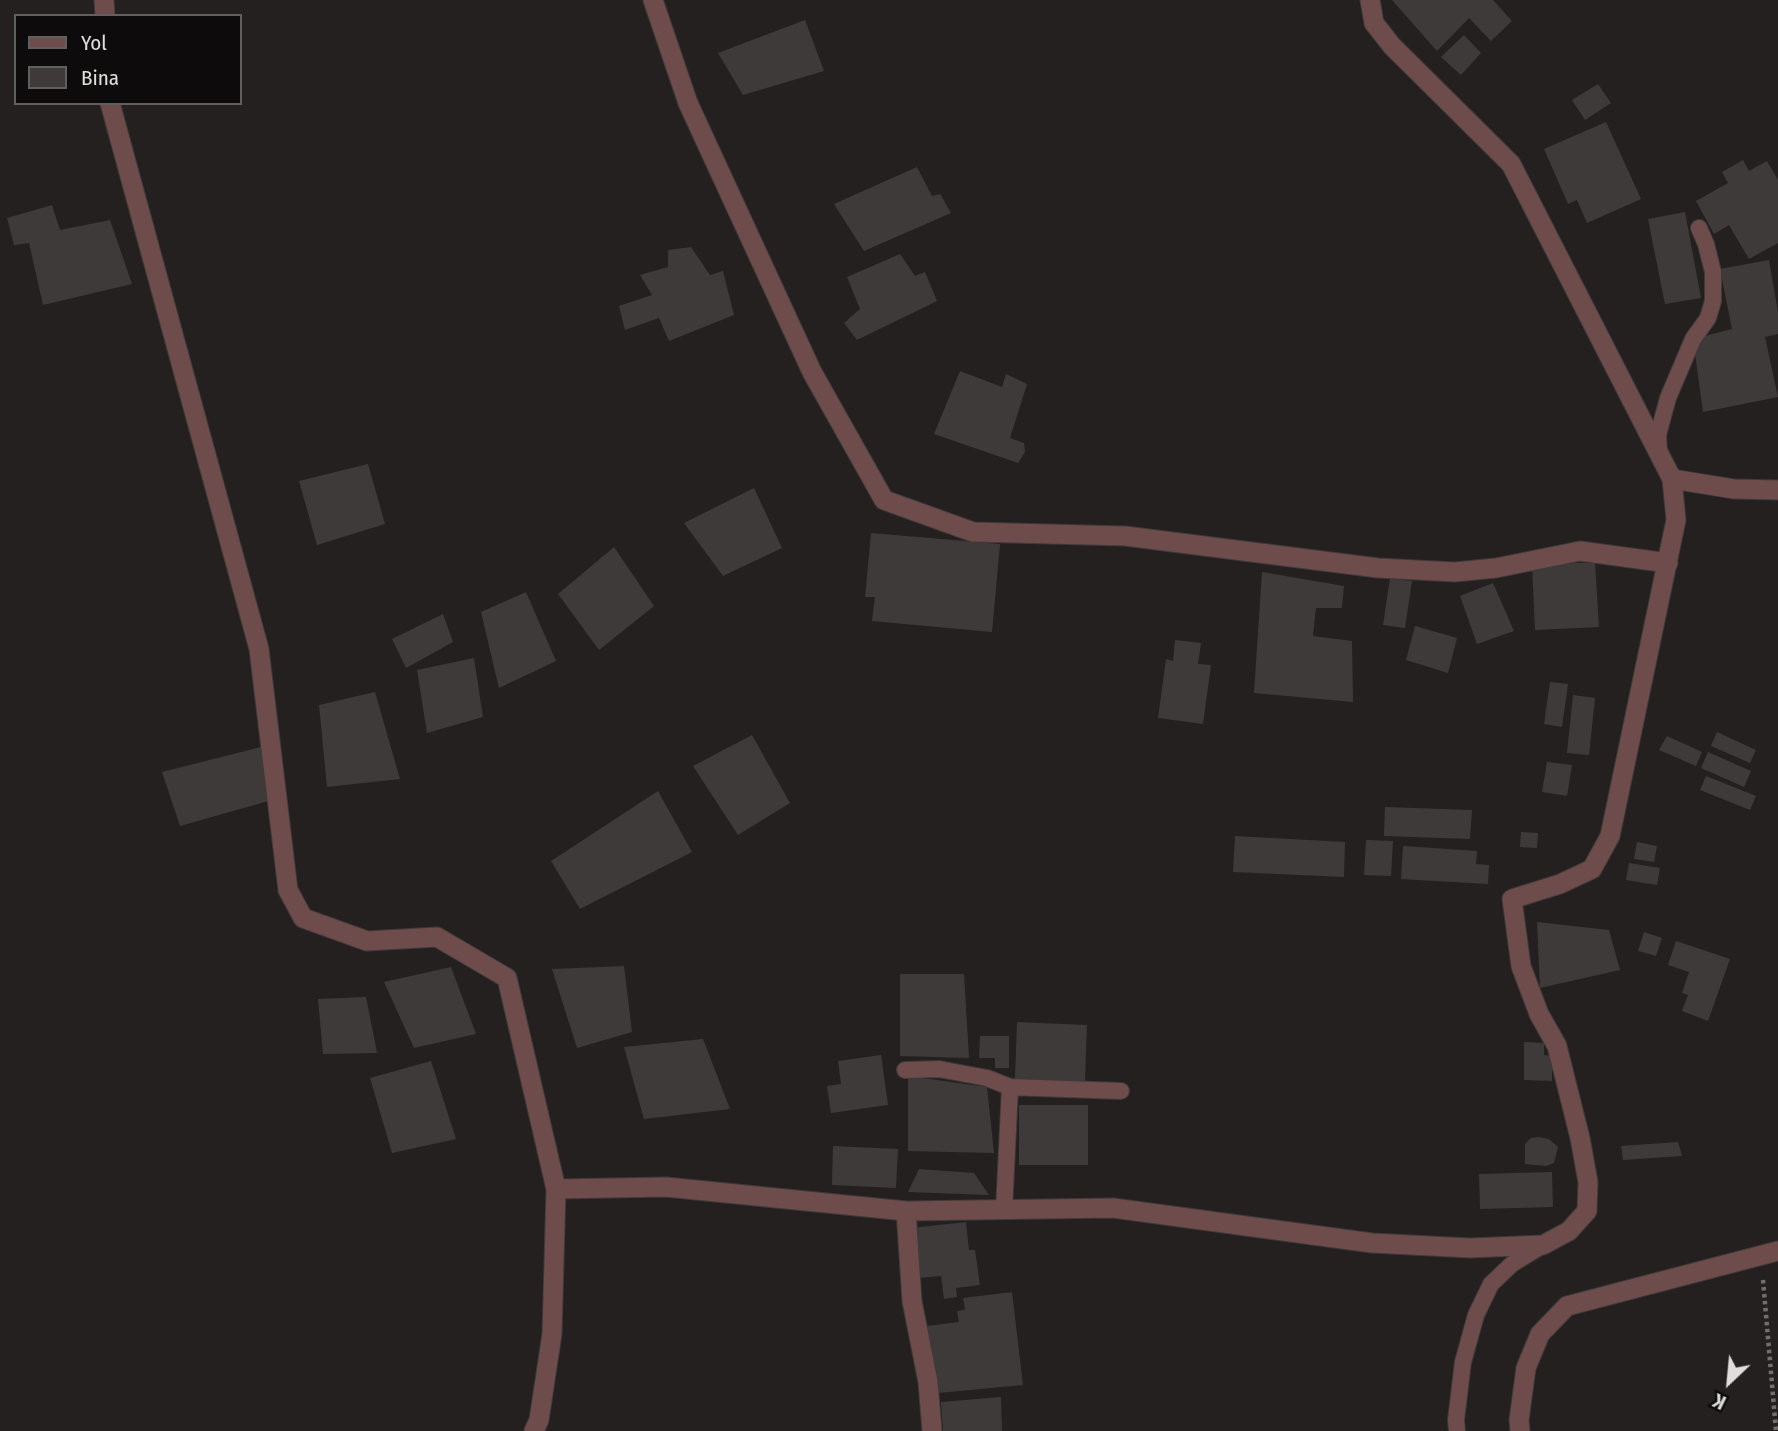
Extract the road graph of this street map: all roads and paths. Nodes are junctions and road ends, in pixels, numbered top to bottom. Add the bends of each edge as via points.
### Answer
1 (653, 0) edge
2 (1370, 0) edge
3 (111, 105) edge
4 (1699, 228) dead end
5 (1659, 454) junction
6 (1672, 479) junction
7 (1778, 489) edge
8 (1668, 563) junction
9 (905, 1070) dead end
10 (1010, 1087) junction
11 (1121, 1091) dead end
12 (556, 1189) junction
13 (1004, 1210) junction
14 (906, 1211) junction
15 (1543, 1245) junction
16 (1778, 1251) edge
17 (1752, 1257) junction
18 (534, 1431) edge
19 (932, 1431) edge
20 (1457, 1431) edge
21 (1520, 1431) edge
22 (1776, 1431) edge

1 - 8 street via 688,103 801,348 884,500 973,532 1125,536 1378,568 1455,572 1580,551
2 - 5 street via 1374,23 1392,46 1511,164
3 - 12 street via 259,649 288,890 303,918 367,941 437,937 508,978
4 - 5 lane via 1713,272 1713,301 1662,416
5 - 6 street
6 - 7 street via 1734,489
6 - 8 street via 1676,520
8 - 15 street via 1610,836 1592,869 1512,899 1521,966 1557,1046 1588,1182 1587,1211 1569,1231
9 - 10 lane via 939,1069
10 - 11 lane
10 - 13 lane
12 - 14 street via 666,1187
12 - 18 street via 552,1334
13 - 14 street
13 - 15 street via 1113,1208 1372,1243 1470,1248
14 - 19 street via 912,1301
15 - 20 lane via 1491,1284 1476,1315 1463,1362
16 - 17 street
17 - 21 street via 1567,1306 1540,1334 1526,1368
17 - 22 path via 1764,1283

